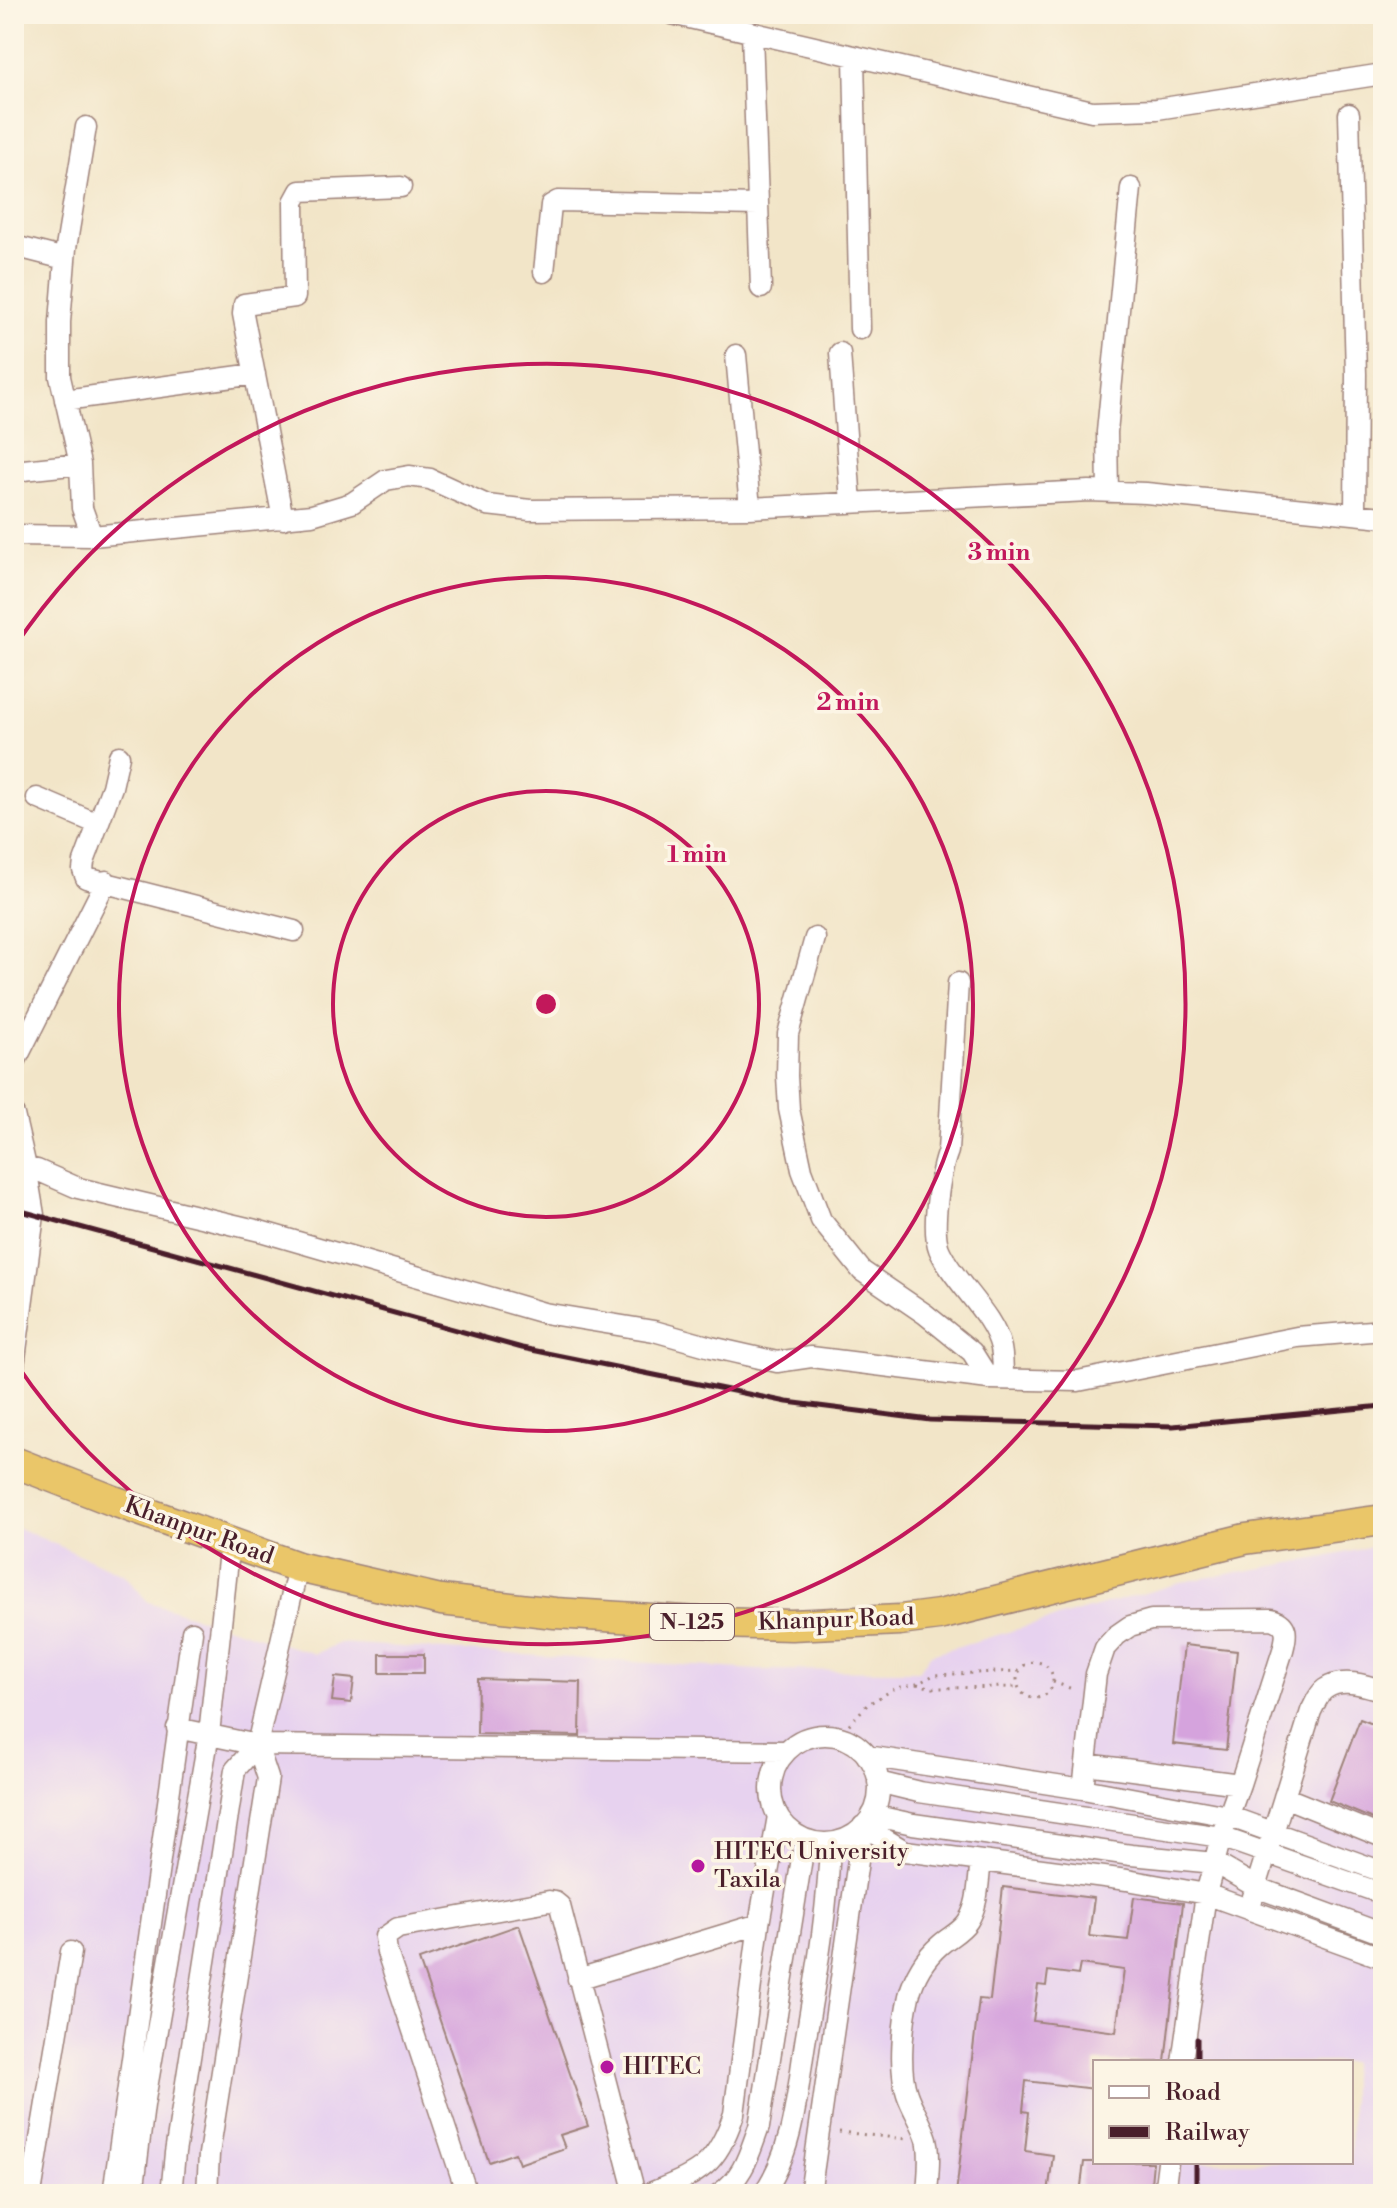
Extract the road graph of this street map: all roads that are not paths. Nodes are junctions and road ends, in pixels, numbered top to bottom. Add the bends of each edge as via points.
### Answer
1 (672, 14) edge
2 (752, 33) junction
3 (854, 57) junction
4 (1383, 74) edge
5 (1349, 114) dead end
6 (86, 127) dead end
7 (401, 187) dead end
8 (1131, 188) dead end
9 (758, 205) junction
10 (14, 246) edge
11 (65, 259) junction
12 (544, 272) dead end
13 (761, 288) dead end
14 (860, 329) dead end
15 (840, 353) dead end
16 (736, 355) dead end
17 (255, 374) junction
18 (65, 400) junction
19 (80, 464) junction
20 (14, 471) edge
21 (1108, 492) junction
22 (851, 503) junction
23 (750, 508) junction
24 (1355, 513) junction
25 (1383, 517) edge
26 (283, 519) junction
27 (14, 535) edge
28 (92, 536) junction
29 (119, 756) dead end
30 (37, 798) dead end
31 (98, 824) junction
32 (106, 881) junction
33 (294, 931) dead end
34 (815, 938) dead end
35 (958, 983) dead end
36 (14, 1064) edge
37 (14, 1115) edge
38 (20, 1166) edge
39 (1383, 1330) edge
40 (14, 1366) edge
41 (996, 1379) junction
42 (14, 1462) edge
43 (1383, 1520) edge
44 (230, 1542) junction
45 (298, 1567) junction
46 (192, 1632) dead end
47 (1383, 1691) edge
48 (177, 1728) junction
49 (209, 1734) junction
50 (257, 1745) junction
51 (786, 1751) junction
52 (867, 1756) junction
53 (1086, 1764) junction
54 (878, 1782) junction
55 (1240, 1784) junction
56 (1083, 1789) junction
57 (1284, 1797) junction
58 (778, 1816) junction
59 (1228, 1816) junction
60 (867, 1821) junction
61 (1221, 1837) junction
62 (1383, 1837) edge
63 (805, 1839) junction
64 (1270, 1842) junction
65 (830, 1843) junction
66 (1131, 1855) junction
67 (981, 1861) junction
68 (1215, 1863) junction
69 (1383, 1872) edge
70 (1127, 1880) junction
71 (1256, 1887) junction
72 (1206, 1894) junction
73 (1383, 1894) edge
74 (1248, 1911) junction
75 (759, 1924) junction
76 (1383, 1934) edge
77 (71, 1952) dead end
78 (1383, 1958) edge
79 (578, 1979) junction
80 (1182, 2060) edge
81 (1168, 2164) edge
82 (768, 2193) edge
83 (31, 2194) edge
84 (113, 2194) edge
85 (133, 2194) edge
86 (171, 2194) edge
87 (207, 2194) edge
88 (467, 2194) edge
89 (635, 2194) edge
90 (648, 2194) edge
91 (719, 2194) edge
92 (810, 2194) edge
93 (927, 2194) edge
94 (1164, 2194) edge

1 - 2 street
2 - 3 street
2 - 9 street
3 - 4 street via 1092,111 1157,109
3 - 14 street
5 - 24 street
6 - 11 street
7 - 17 street via 300,191 294,202 295,297 244,304
8 - 21 street via 1107,432
9 - 12 street via 558,201 551,205
9 - 13 street
10 - 11 street
11 - 18 street via 60,322
15 - 22 street
16 - 23 street
17 - 18 street
17 - 26 street
18 - 19 street
19 - 20 street
19 - 28 street via 82,508
21 - 22 street
21 - 24 street
22 - 23 street
23 - 26 street via 530,510 487,505 430,479 409,476 386,480 352,503
24 - 25 street
26 - 28 street
27 - 28 street
29 - 31 street
30 - 31 street
31 - 32 street via 83,870 86,878
32 - 33 street
32 - 36 street
34 - 41 street via 788,1034 787,1076 802,1170 821,1220 862,1271 925,1314
35 - 41 street via 938,1246 994,1330 1001,1347
37 - 38 street
38 - 40 street via 34,1215
38 - 41 street via 78,1188 260,1231 544,1313 654,1331 777,1362 811,1357
39 - 41 street via 1297,1337 1078,1381
42 - 44 highway, Khanpur Road / N-125
43 - 45 highway, Khanpur Road / N-125 via 1245,1539 939,1615 884,1621 791,1625 555,1613 441,1600
44 - 45 highway, Khanpur Road / N-125
44 - 49 street
45 - 50 street
46 - 48 street
47 - 57 street via 1351,1683 1326,1689 1311,1711
48 - 49 street
48 - 84 street
49 - 50 street
49 - 85 street
50 - 51 street
50 - 86 street via 235,1770
50 - 87 street via 268,1778
51 - 52 street via 797,1742 824,1735 851,1742
51 - 58 street via 772,1775
52 - 54 street
52 - 56 street
53 - 55 street
53 - 55 street via 1096,1674 1105,1648 1117,1635 1151,1620 1280,1621 1286,1638
53 - 56 street
54 - 60 street via 877,1802
54 - 61 street
55 - 59 street
56 - 59 street
57 - 62 street
57 - 64 street
58 - 63 street
58 - 75 street
59 - 61 street
59 - 64 street
60 - 65 street via 852,1835
60 - 66 street
60 - 67 street via 905,1851
60 - 92 street
61 - 64 street
61 - 68 street
63 - 65 street
63 - 91 street via 759,2127 733,2184
64 - 69 street
64 - 71 street
64 - 73 street
65 - 82 street via 820,1956 792,2119
66 - 68 street
66 - 70 street
67 - 70 street
67 - 93 street via 968,1921 923,1963 910,1994 903,2075 928,2141
68 - 71 street
68 - 72 street
70 - 72 street
71 - 74 street
71 - 76 street
72 - 74 street
72 - 80 street
74 - 78 street
75 - 79 street
75 - 90 street via 734,2114 724,2142 691,2177
77 - 83 street
79 - 88 street via 555,1902 398,1928 385,1937
79 - 89 street
81 - 94 street

